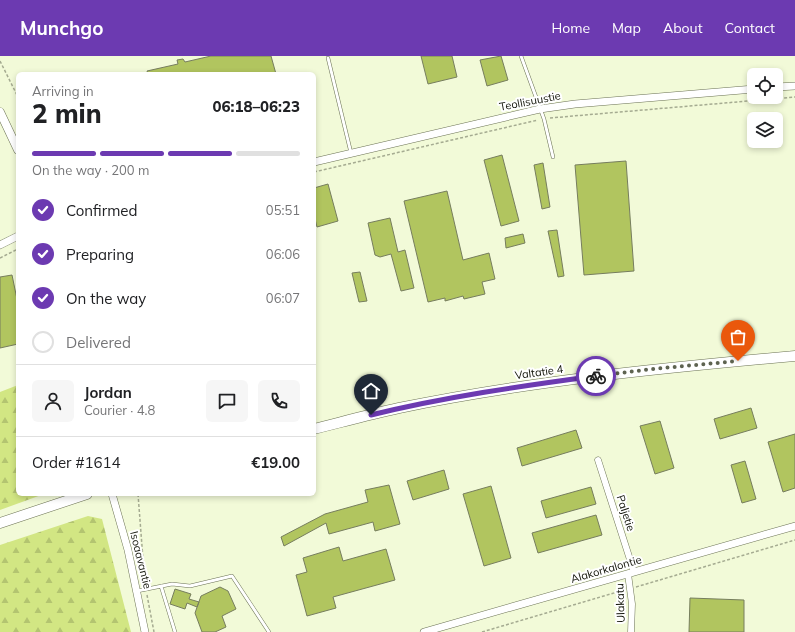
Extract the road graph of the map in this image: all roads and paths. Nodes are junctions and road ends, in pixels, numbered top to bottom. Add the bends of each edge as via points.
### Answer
1 (521, 56) edge
2 (328, 58) dead end
3 (0, 61) edge
4 (795, 86) edge
5 (783, 87) edge
6 (747, 90) edge
7 (16, 93) edge
8 (795, 97) edge
9 (540, 109) junction
10 (0, 112) edge
11 (544, 119) junction
12 (16, 146) edge
13 (351, 153) junction
14 (553, 157) dead end
15 (316, 162) edge
16 (316, 172) edge
17 (16, 237) edge
18 (0, 245) edge
19 (16, 250) edge
20 (0, 258) edge
21 (795, 356) edge
22 (316, 429) edge
23 (598, 460) dead end
24 (81, 496) edge
25 (113, 496) edge
26 (138, 496) edge
27 (0, 523) edge
28 (795, 526) edge
29 (795, 540) edge
30 (631, 573) junction
31 (162, 586) junction
32 (631, 588) junction
33 (147, 589) junction
34 (137, 591) junction
35 (145, 632) edge
36 (154, 632) edge
37 (174, 632) edge
38 (269, 632) edge
39 (424, 632) edge
40 (482, 632) edge
41 (631, 632) edge

1 - 9 lane
2 - 13 lane
3 - 7 path
4 - 5 street
6 - 9 street, Teollisuustie
8 - 11 path
9 - 11 lane
9 - 13 street, Teollisuustie
10 - 12 main road
11 - 14 lane
11 - 16 path
13 - 15 street, Teollisuustie
17 - 18 street
19 - 20 path
21 - 22 highway, Valtatie 4 via 652,369 525,386 399,408
23 - 30 street, Paljetie
24 - 27 highway
25 - 34 street, Isoaavantie
26 - 33 path, Isoaavantie
28 - 30 street, Alakorkalontie
29 - 32 path
30 - 32 street, Ulakatu
30 - 39 street, Alakorkalontie
31 - 33 lane
31 - 37 lane
31 - 38 lane via 190,586 232,576
32 - 40 path
32 - 41 street, Ulakatu
33 - 34 lane
33 - 36 path, Isoaavantie
34 - 35 street, Isoaavantie

